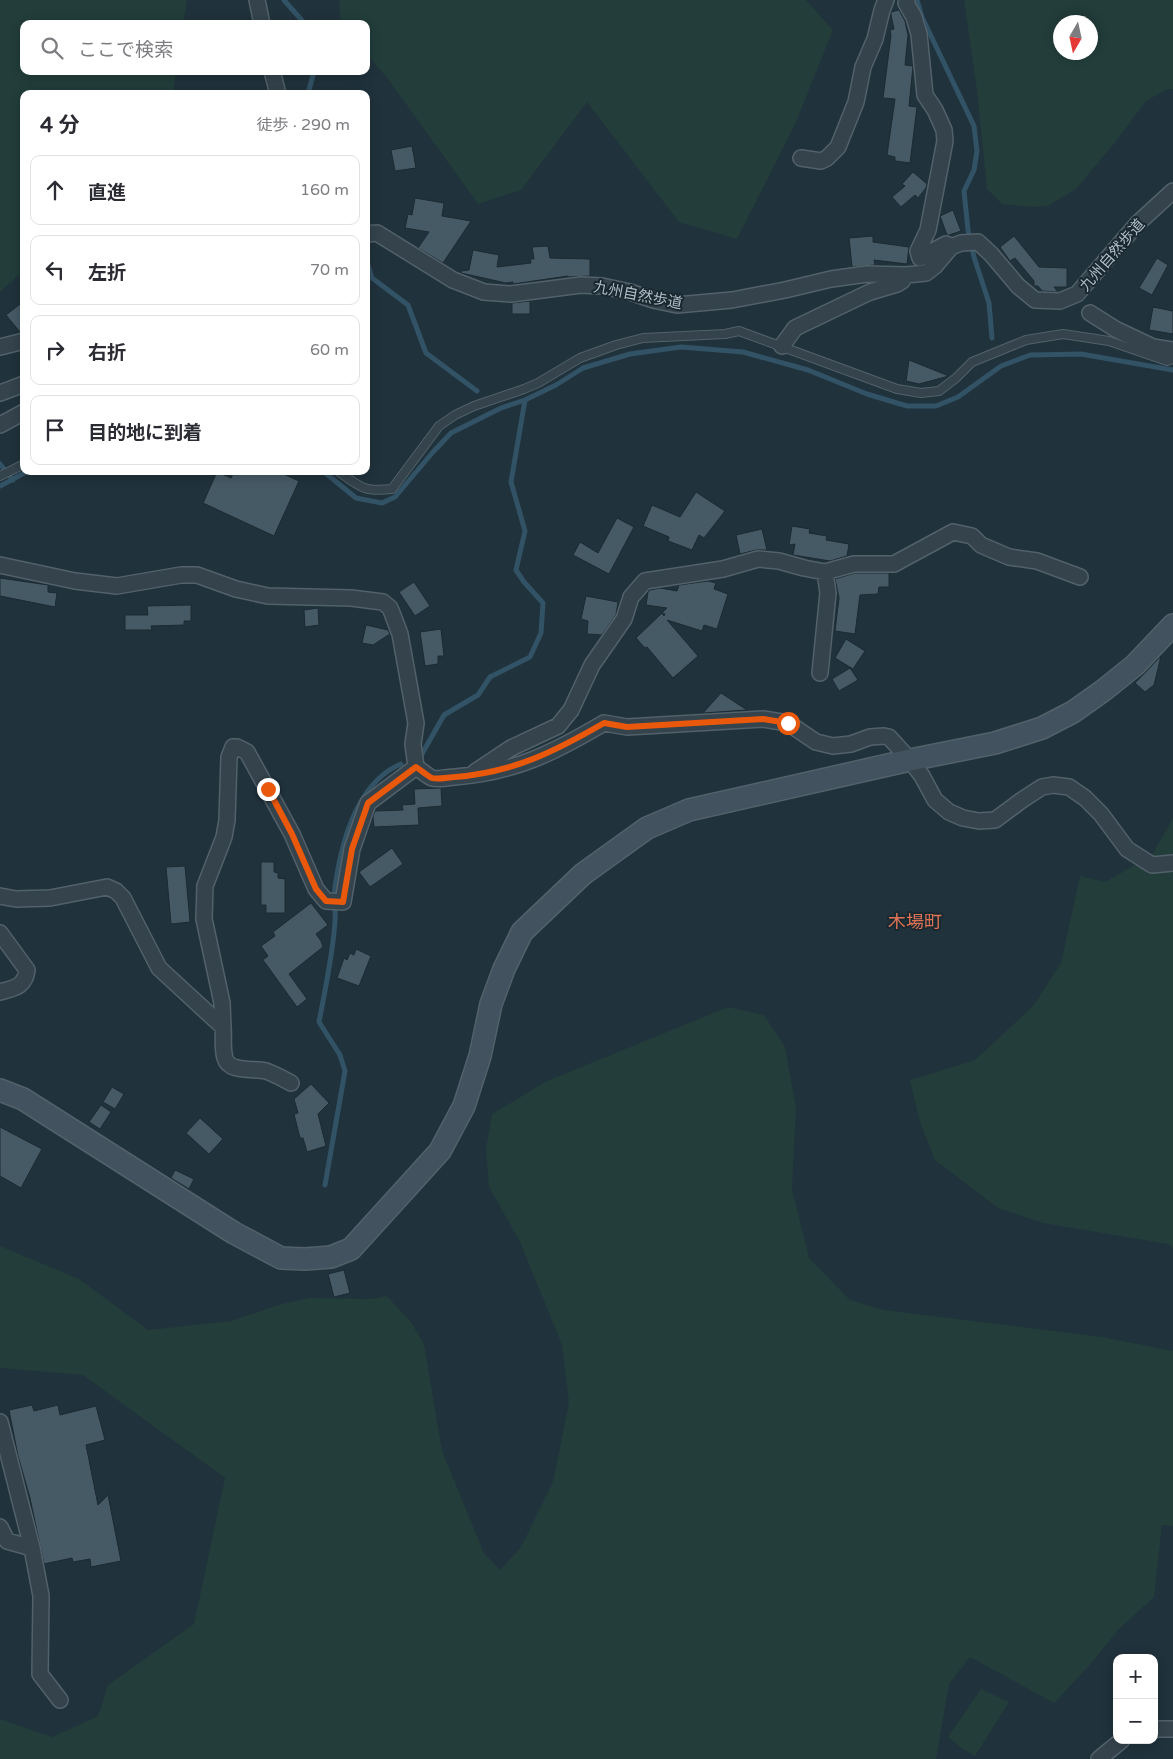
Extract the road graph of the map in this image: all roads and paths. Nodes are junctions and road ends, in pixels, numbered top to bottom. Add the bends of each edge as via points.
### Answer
1 (257, 0) edge
2 (886, 0) edge
3 (905, 1) edge
4 (261, 20) edge
5 (273, 75) edge
6 (277, 90) edge
7 (801, 158) dead end
8 (1173, 191) edge
9 (372, 233) edge
10 (956, 245) junction
11 (906, 275) junction
12 (1090, 313) dead end
13 (20, 342) edge
14 (782, 346) junction
15 (0, 347) edge
16 (1173, 350) edge
17 (1173, 360) edge
18 (20, 386) edge
19 (0, 393) edge
20 (20, 414) edge
21 (0, 425) edge
22 (20, 466) edge
23 (344, 475) edge
24 (0, 476) edge
25 (0, 565) edge
26 (825, 572) junction
27 (1080, 577) dead end
28 (1173, 625) edge
29 (820, 673) dead end
30 (910, 760) junction
31 (416, 767) junction
32 (470, 776) junction
33 (1173, 863) edge
34 (0, 896) edge
35 (0, 933) edge
36 (0, 992) edge
37 (224, 1027) junction
38 (291, 1083) dead end
39 (0, 1090) edge
40 (0, 1422) edge
41 (0, 1527) edge
42 (32, 1548) junction
43 (60, 1700) dead end
44 (1158, 1729) edge
45 (1173, 1729) edge
46 (1117, 1744) edge
47 (1099, 1759) edge

1 - 4 street
2 - 7 street via 863,67 856,102 838,147 821,161
3 - 10 street via 919,34 925,96 944,130 928,230 918,255 920,258 926,256 946,244
5 - 6 street
8 - 10 street, 九州自然歩道 via 1137,224 1078,294 1060,300 1036,300 1018,286 978,242
9 - 11 street, 九州自然歩道 via 453,280 484,292 512,294 581,285 602,286 677,305 732,300 867,274
10 - 11 street, 九州自然歩道 via 926,273
11 - 14 street via 897,284 870,292 795,328
12 - 16 street via 1153,347
13 - 15 street
14 - 17 lane via 882,384 921,393 940,391 972,362 1005,347 1063,334 1109,341 1166,361
14 - 23 lane via 739,331 643,338 616,345 580,358 524,389 455,415 439,426 392,489 364,489
18 - 19 street
20 - 21 street
22 - 24 lane
25 - 31 street via 117,586 197,575 268,596 383,602 390,608 400,634 416,723 413,744
26 - 27 street via 854,564 894,564 953,532 972,536 981,545 1010,557 1037,561
26 - 29 street via 828,593
26 - 32 street via 758,559 723,569 645,581 632,597 624,619 592,665 571,710 558,726 511,748
28 - 30 street via 1135,665 1104,690 1073,712 1042,728 995,743
30 - 32 street via 889,737 870,737 833,746 816,742 788,723 763,719 627,727 604,723 541,757 506,769
30 - 33 street via 935,800 949,812 963,818 995,820 1042,787 1069,787 1101,814 1127,848 1152,864
30 - 39 street via 689,810 647,828 583,874 522,932 491,1004 480,1056 464,1106 440,1152 351,1250 331,1257 280,1258 234,1233 23,1099
31 - 32 street via 432,778
31 - 37 street via 368,803 352,849 343,902 333,902 316,889 292,834 247,752 233,747 228,757 229,800 224,836 205,886 204,905
34 - 37 street via 50,898 107,887 116,891 159,968
35 - 36 street via 27,970 20,986
37 - 38 street via 228,1064 233,1068 252,1068 274,1074
40 - 42 street
41 - 42 street via 7,1541
42 - 43 street via 41,1596 40,1674
44 - 45 street
46 - 47 street

